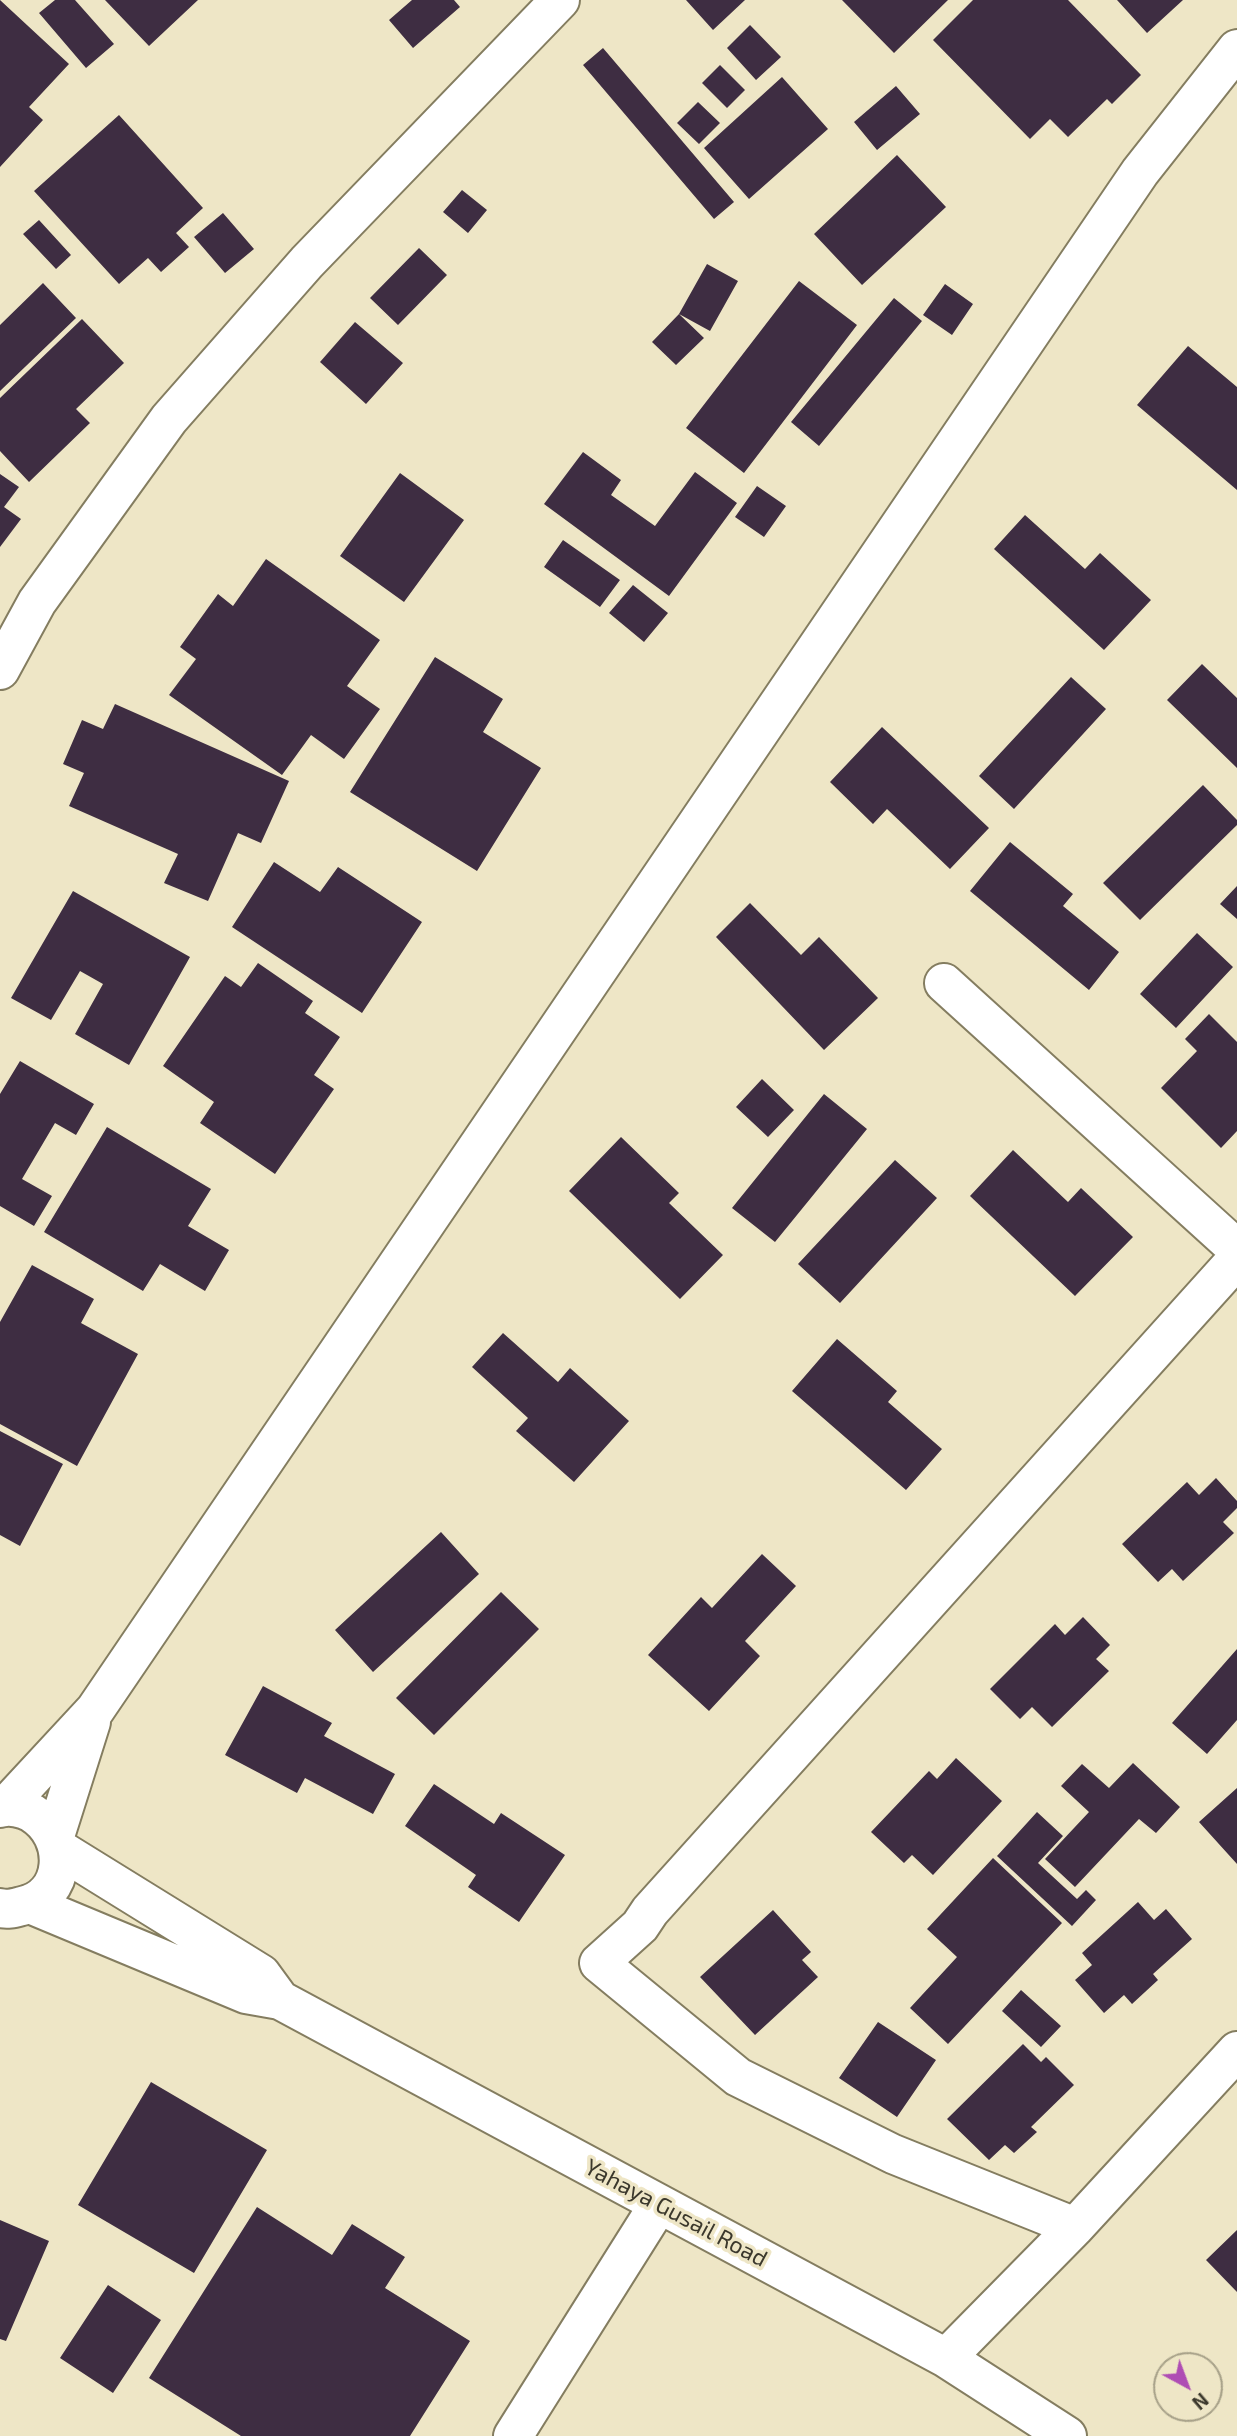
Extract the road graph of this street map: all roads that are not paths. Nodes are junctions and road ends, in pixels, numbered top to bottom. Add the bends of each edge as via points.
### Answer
1 (560, 0) edge
2 (1237, 49) edge
3 (0, 670) edge
4 (944, 983) dead end
5 (1237, 1249) edge
6 (1237, 1259) edge
7 (95, 1710) junction
8 (3, 1807) edge
9 (57, 1842) junction
10 (9, 1909) edge
11 (280, 2000) junction
12 (1237, 2051) edge
13 (659, 2204) junction
14 (1075, 2227) junction
15 (946, 2358) junction
16 (513, 2436) edge
17 (1067, 2436) edge

1 - 3 street via 307,262 169,419 37,602
2 - 7 street via 1140,172
4 - 5 street
6 - 14 street via 640,1926 598,1964 738,2077 893,2154
7 - 8 street
7 - 9 street
8 - 9 street via 25,1809 43,1820
9 - 10 street via 59,1866 54,1882 44,1895
9 - 11 street via 261,1974
10 - 11 street via 246,1994
11 - 13 street, Yahaya Gusail Road
12 - 14 street
13 - 15 street, Yahaya Gusail Road
13 - 16 street
14 - 15 street
15 - 17 street, Yahaya Gusail Road

